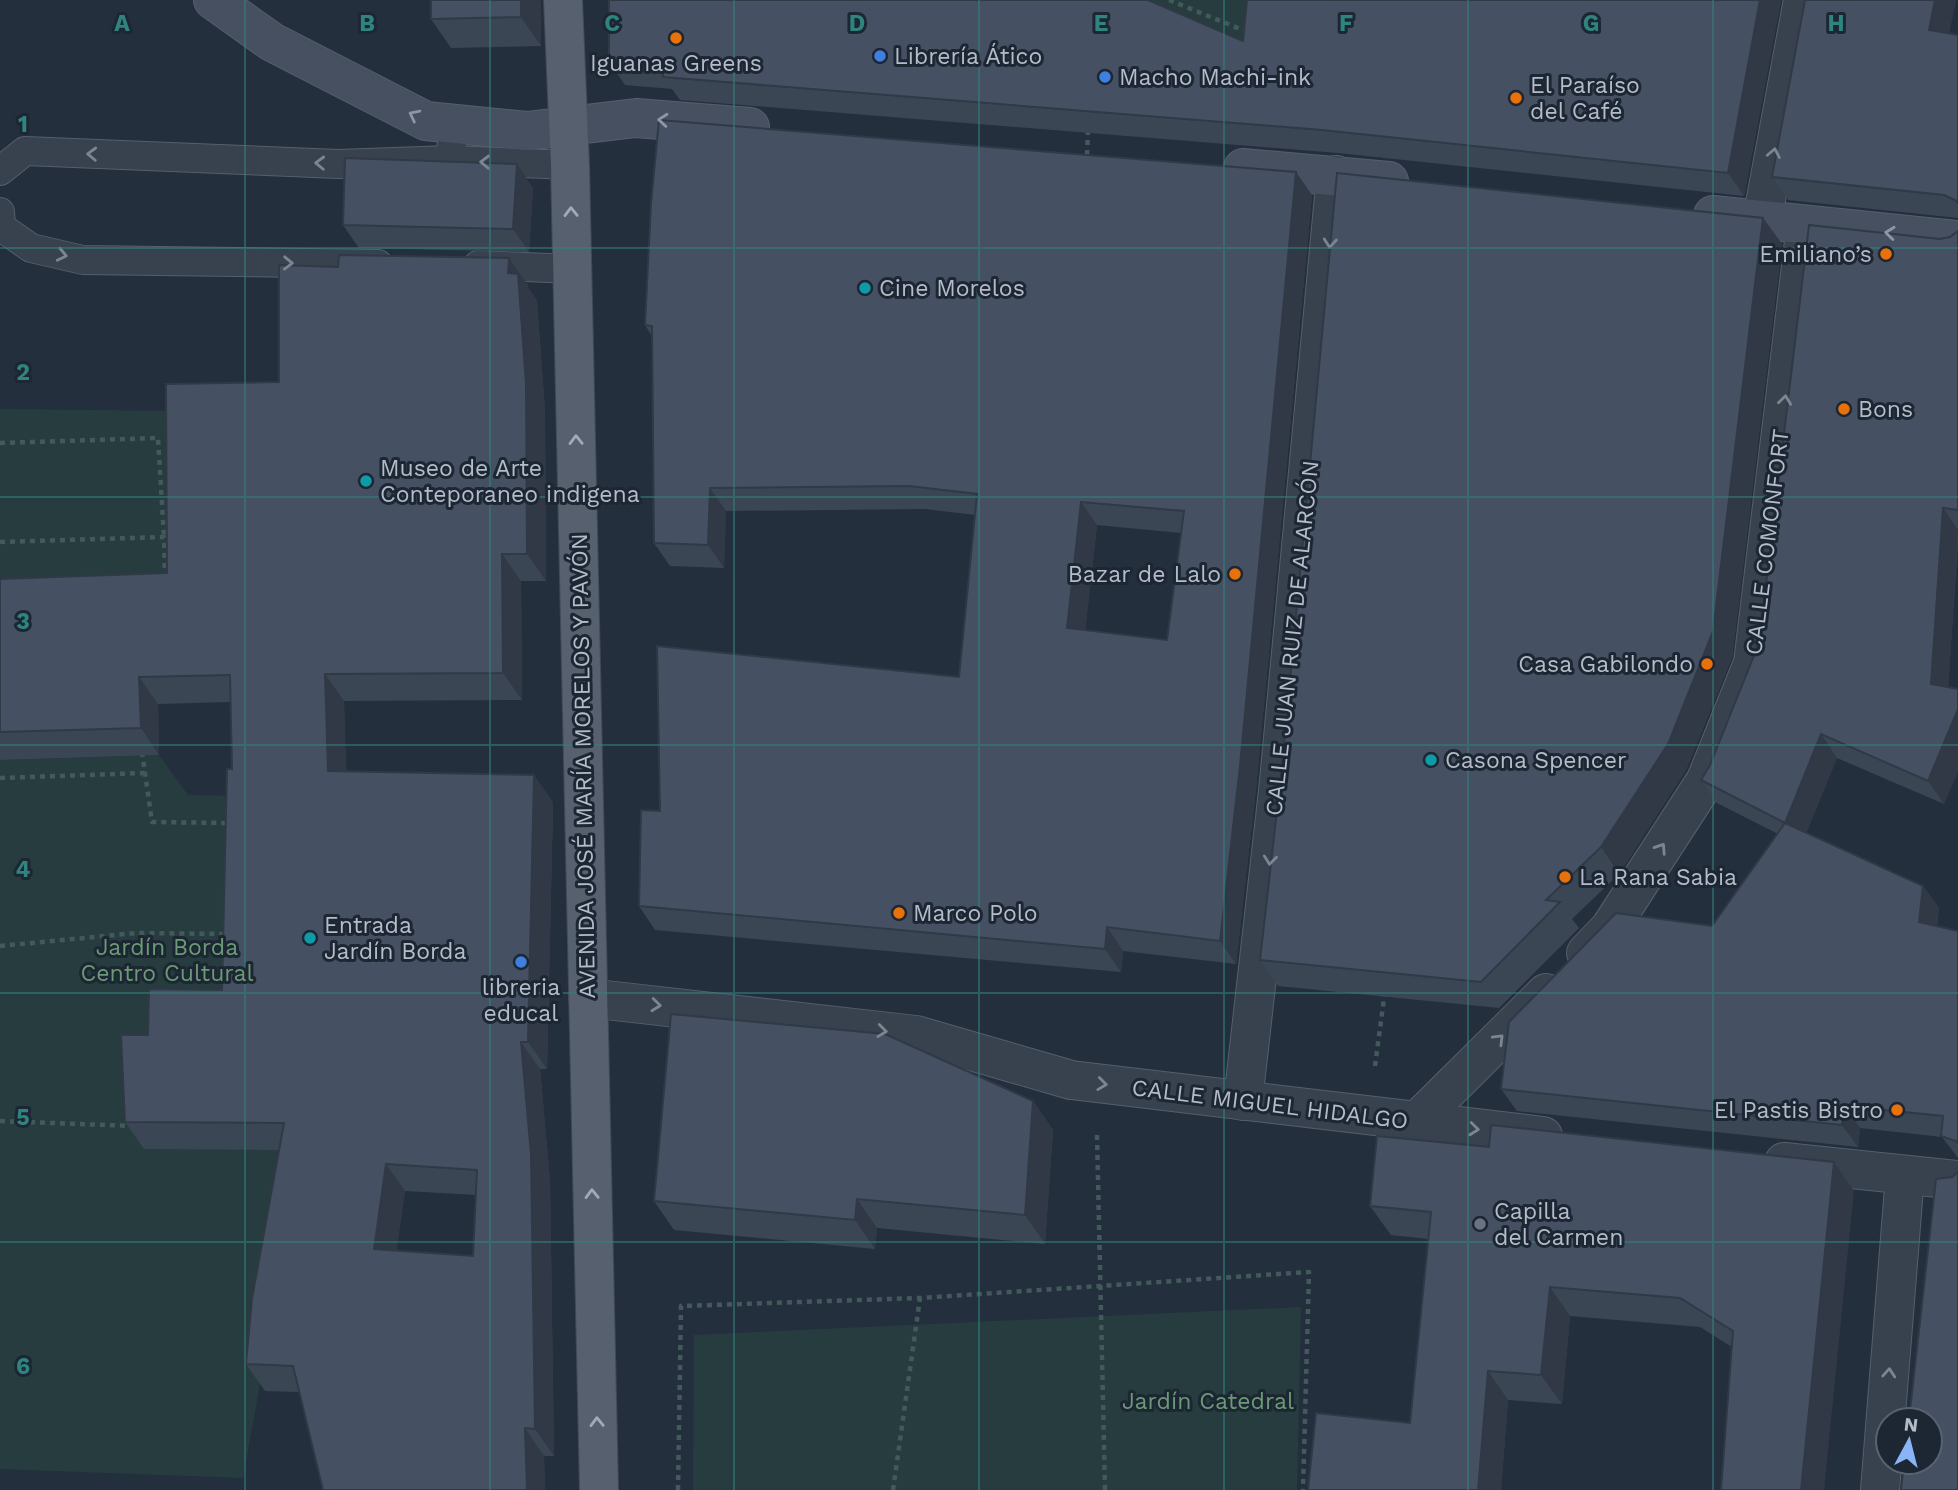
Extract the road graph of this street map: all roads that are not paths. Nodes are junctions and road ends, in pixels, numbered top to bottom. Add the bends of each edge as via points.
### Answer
1 (213, 0) edge
2 (563, 0) edge
3 (1803, 0) edge
4 (568, 126) junction
5 (786, 130) edge
6 (452, 142) junction
7 (570, 165) junction
8 (1212, 165) edge
9 (0, 171) edge
10 (1336, 175) junction
11 (1418, 184) edge
12 (1679, 211) edge
13 (0, 212) edge
14 (1762, 220) junction
15 (1806, 225) junction
16 (1958, 240) edge
17 (399, 264) edge
18 (453, 265) edge
19 (572, 269) junction
20 (588, 998) junction
21 (1243, 1101) junction
22 (1416, 1122) junction
23 (1579, 1140) edge
24 (1756, 1159) edge
25 (1905, 1175) junction
26 (1958, 1180) edge
27 (599, 1490) edge
28 (1880, 1490) edge

6 -> 1 street via 426,121 272,42
2 - 4 main road, AVENIDA JOSÉ MARÍA MORELOS Y PAVÓN
14 -> 3 street
5 -> 4 street via 636,118
4 - 6 street
4 - 7 main road, AVENIDA JOSÉ MARÍA MORELOS Y PAVÓN
7 -> 6 lane
6 -> 9 lane via 338,164 24,151
19 -> 7 main road, AVENIDA JOSÉ MARÍA MORELOS Y PAVÓN
8 - 10 street
10 - 11 street
10 -> 21 street, CALLE JUAN RUIZ DE ALARCÓN via 1278,791
12 - 14 street
13 -> 17 lane via 1,227 31,248 83,260
14 - 15 street
16 -> 15 street
22 -> 15 street, CALLE COMONFORT via 1610,928 1706,780 1753,663
18 - 19 lane
20 -> 19 main road, AVENIDA JOSÉ MARÍA MORELOS Y PAVÓN
20 -> 21 street, CALLE MIGUEL HIDALGO via 916,1035 1071,1080
27 -> 20 main road, AVENIDA JOSÉ MARÍA MORELOS Y PAVÓN
21 - 22 street, CALLE MIGUEL HIDALGO
22 -> 23 street, CALLE MIGUEL HIDALGO
24 - 25 street
25 - 26 street
28 -> 25 street

